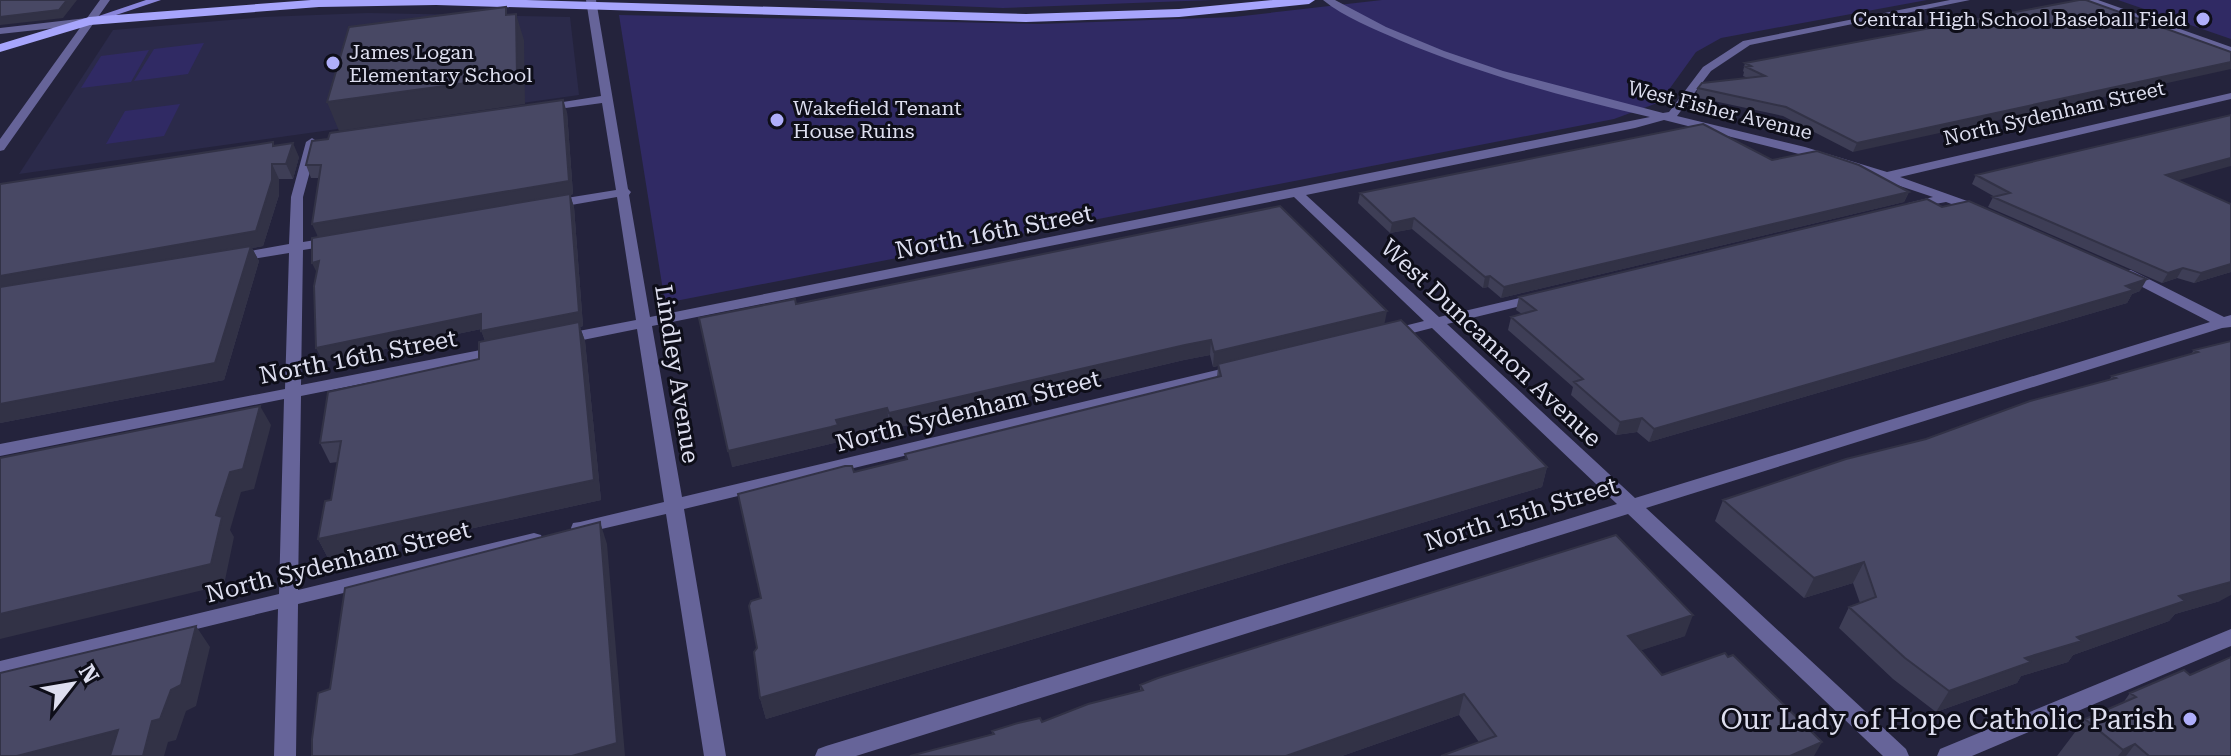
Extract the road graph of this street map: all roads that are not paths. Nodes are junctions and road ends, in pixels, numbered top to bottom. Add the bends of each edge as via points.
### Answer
1 (105, 0) edge
2 (156, 0) edge
3 (1309, 0) edge
4 (1328, 0) edge
5 (1965, 0) edge
6 (2089, 0) edge
7 (400, 1) edge
8 (592, 3) edge
9 (89, 21) junction
10 (0, 31) edge
11 (0, 48) edge
12 (2231, 50) edge
13 (2231, 96) edge
14 (606, 99) junction
15 (527, 110) edge
16 (1667, 117) junction
17 (312, 142) edge
18 (0, 147) edge
19 (1887, 176) junction
20 (625, 192) junction
21 (1298, 194) junction
22 (1947, 198) junction
23 (538, 206) edge
24 (1900, 209) edge
25 (1991, 215) edge
26 (356, 237) edge
27 (295, 247) junction
28 (218, 261) edge
29 (2114, 267) edge
30 (1562, 292) edge
31 (643, 323) junction
32 (1435, 323) junction
33 (2229, 323) edge
34 (1377, 337) edge
35 (551, 341) edge
36 (521, 347) edge
37 (1259, 365) edge
38 (293, 392) junction
39 (0, 450) edge
40 (675, 505) junction
41 (1629, 505) junction
42 (288, 599) junction
43 (2231, 637) edge
44 (0, 669) edge
45 (285, 756) edge
46 (715, 756) edge
47 (826, 756) edge
48 (1898, 756) edge
49 (1948, 756) edge

1 - 9 street
2 - 9 street
3 - 8 main road via 1179,13 1026,18
4 - 16 street, West Fisher Avenue via 1383,29 1480,66
5 - 16 street via 1747,43 1707,69 1681,107
6 - 12 street
7 - 8 main road
7 - 9 main road
8 - 14 street, Lindley Avenue
9 - 10 street
9 - 11 main road
9 - 18 street
13 - 19 street, North Sydenham Street
14 - 15 street
14 - 20 street, Lindley Avenue
16 - 19 street, West Fisher Avenue
16 - 21 street, North 16th Street
17 - 27 street via 297,197
19 - 22 street, West Fisher Avenue
20 - 23 street
20 - 31 street, Lindley Avenue
21 - 31 street, North 16th Street
21 - 32 street, West Duncannon Avenue
22 - 24 street
22 - 25 street, West Fisher Avenue
26 - 27 street
27 - 28 street
27 - 38 street
29 - 33 street
30 - 32 street
31 - 35 street, North 16th Street
31 - 40 street, Lindley Avenue
32 - 34 street
32 - 41 street, West Duncannon Avenue
33 - 41 street, North 15th Street
36 - 38 street, North 16th Street
37 - 40 street, North Sydenham Street
38 - 39 street, North 16th Street
38 - 42 street
40 - 42 street, North Sydenham Street
40 - 46 street, Lindley Avenue
41 - 47 street, North 15th Street
41 - 48 street, West Duncannon Avenue
42 - 44 street, North Sydenham Street
42 - 45 street
43 - 49 street

